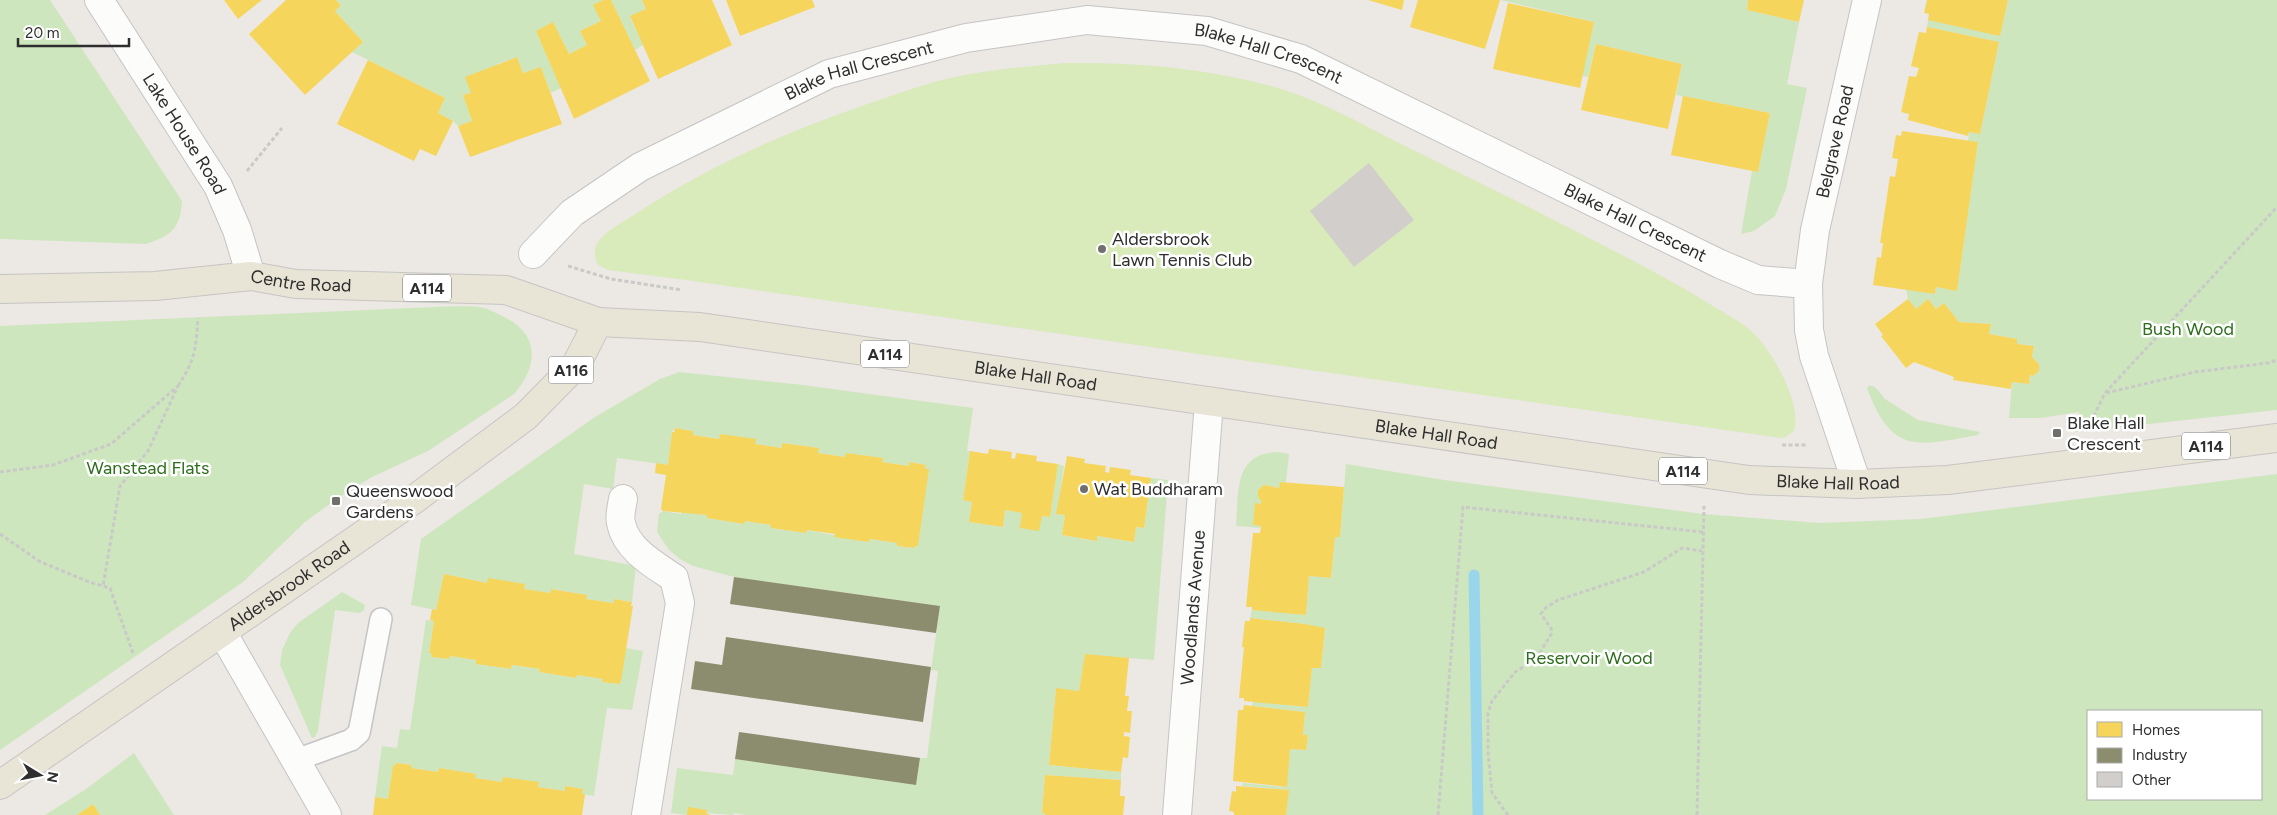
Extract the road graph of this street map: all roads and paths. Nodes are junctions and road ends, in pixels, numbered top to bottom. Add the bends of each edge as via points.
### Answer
1 (99, 0) edge
2 (1867, 0) edge
3 (282, 128) dead end
4 (245, 174) dead end
5 (2277, 207) edge
6 (533, 254) dead end
7 (251, 276) junction
8 (1808, 284) junction
9 (0, 289) edge
10 (198, 318) dead end
11 (598, 322) junction
12 (2277, 360) edge
13 (178, 386) junction
14 (2105, 393) junction
15 (1209, 402) junction
16 (2277, 438) edge
17 (2087, 461) junction
18 (0, 472) edge
19 (1857, 484) junction
20 (623, 499) dead end
21 (1704, 506) dead end
22 (1703, 532) junction
23 (0, 534) edge
24 (1702, 551) junction
25 (103, 586) junction
26 (381, 619) dead end
27 (222, 632) junction
28 (135, 658) dead end
29 (296, 760) junction
30 (0, 785) edge
31 (327, 815) edge
32 (646, 815) edge
33 (1177, 815) edge
34 (1438, 815) edge
35 (1508, 815) edge
36 (1697, 815) edge

1 - 7 street, Lake House Road via 218,186 237,230
2 - 8 street, Belgrave Road via 1815,230
3 - 4 path
5 - 14 path
6 - 8 street, Blake Hall Crescent via 572,213 640,167 829,74 966,38 1088,20 1207,31 1301,59 1720,264 1758,280
7 - 9 main road, Centre Road / A114 via 155,286
7 - 11 main road, Centre Road / A114 via 296,284 506,290
8 - 19 street via 1809,330 1814,356
10 - 13 path via 195,354
11 - 15 main road, Blake Hall Road / A114 via 700,326
11 - 27 main road, Aldersbrook Road / A116 via 576,365 532,410 412,501
12 - 14 path via 2195,372
13 - 18 path via 111,444 53,465
13 - 25 path via 148,451 120,486
14 - 17 path via 2086,431
15 - 19 main road, Blake Hall Road / A114 via 1749,480
15 - 33 street, Woodlands Avenue
16 - 17 main road, Blake Hall Road / A114
17 - 19 main road, Blake Hall Road / A114 via 1948,480
20 - 32 street via 620,521 627,541 652,564 674,578 680,603
21 - 22 path
22 - 24 path
22 - 34 path via 1463,507
23 - 25 path via 39,561
24 - 35 path via 1682,548 1644,572 1558,600 1544,609 1541,614 1552,634 1536,659 1515,672 1492,701 1488,713 1492,793
24 - 36 path
25 - 28 path via 110,588
26 - 29 lane via 359,733 351,740
27 - 29 street
27 - 30 main road, Aldersbrook Road / A116
29 - 31 street

